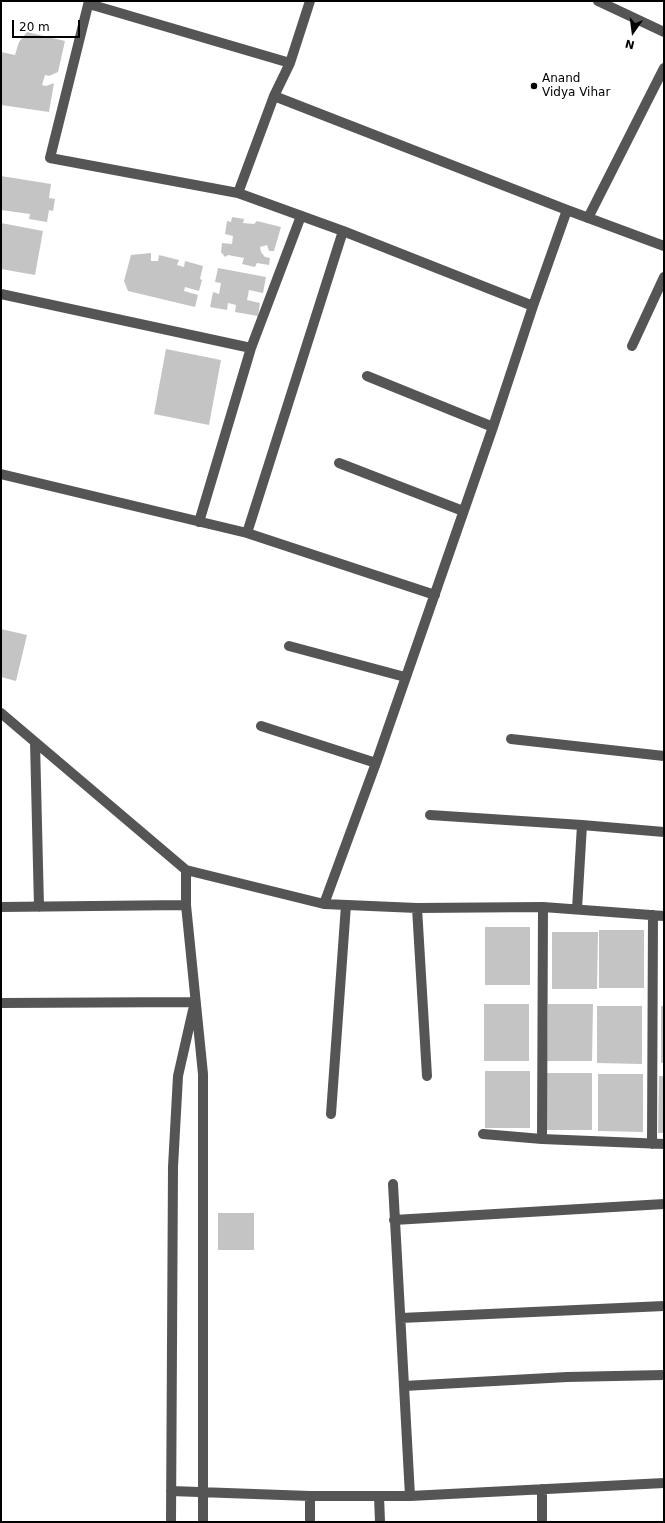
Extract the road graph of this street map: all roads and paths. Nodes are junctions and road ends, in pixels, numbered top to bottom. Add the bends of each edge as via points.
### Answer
1 (310, 1) edge
2 (598, 1) edge
3 (89, 2) edge
4 (664, 32) edge
5 (290, 63) junction
6 (664, 68) edge
7 (274, 96) junction
8 (238, 193) junction
9 (567, 210) junction
10 (301, 216) junction
11 (588, 218) junction
12 (343, 232) junction
13 (664, 246) edge
14 (664, 277) edge
15 (1, 294) edge
16 (533, 306) junction
17 (632, 346) dead end
18 (251, 348) junction
19 (367, 376) dead end
20 (493, 427) junction
21 (339, 464) dead end
22 (1, 474) edge
23 (463, 511) junction
24 (199, 522) junction
25 (247, 533) junction
26 (434, 595) junction
27 (289, 646) dead end
28 (405, 678) junction
29 (1, 713) edge
30 (261, 726) dead end
31 (511, 739) dead end
32 (35, 742) junction
33 (664, 756) edge
34 (376, 763) junction
35 (430, 815) dead end
36 (582, 825) junction
37 (664, 832) edge
38 (186, 870) junction
39 (324, 904) junction
40 (186, 905) junction
41 (346, 905) junction
42 (39, 906) junction
43 (1, 907) edge
44 (542, 907) junction
45 (417, 908) junction
46 (577, 909) junction
47 (653, 915) junction
48 (664, 916) edge
49 (195, 1002) junction
50 (1, 1003) edge
51 (427, 1076) dead end
52 (331, 1114) dead end
53 (483, 1134) dead end
54 (542, 1138) junction
55 (652, 1144) junction
56 (664, 1144) edge
57 (393, 1184) dead end
58 (664, 1204) edge
59 (394, 1220) junction
60 (664, 1306) edge
61 (401, 1318) junction
62 (664, 1375) edge
63 (404, 1386) junction
64 (664, 1483) edge
65 (542, 1489) junction
66 (171, 1491) junction
67 (203, 1492) junction
68 (310, 1496) junction
69 (379, 1496) junction
70 (410, 1496) junction
71 (171, 1522) edge
72 (203, 1522) edge
73 (310, 1522) edge
74 (380, 1522) edge
75 (542, 1522) edge

1 - 5 street
2 - 4 street
3 - 5 street
3 - 8 street via 50,158
5 - 7 street
6 - 11 street
7 - 8 street
7 - 9 street
8 - 10 street
9 - 11 street
9 - 16 street
10 - 12 street
10 - 18 street
11 - 13 street
12 - 16 street
12 - 25 street
14 - 17 street
15 - 18 street
16 - 20 street
18 - 24 street
19 - 20 street
20 - 23 street
21 - 23 street
22 - 24 street
23 - 26 street
24 - 25 street
25 - 26 street
26 - 28 street
27 - 28 street
28 - 34 street
29 - 32 street
30 - 34 street
31 - 33 street
32 - 38 street
32 - 42 street
34 - 39 street
35 - 36 street
36 - 37 street
36 - 46 street
38 - 39 street
38 - 40 street
39 - 41 street
40 - 42 street
40 - 49 street
41 - 45 street
41 - 52 street
42 - 43 street
44 - 45 street
44 - 46 street
44 - 54 street
45 - 51 street
46 - 47 street
47 - 48 street
47 - 55 street
49 - 50 street
49 - 66 street via 178,1076 173,1167
49 - 67 street via 203,1074
53 - 54 street
54 - 55 street
55 - 56 street
57 - 59 street
58 - 59 street
59 - 61 street
60 - 61 street
61 - 63 street
62 - 63 street
63 - 70 street
64 - 65 street
65 - 70 street
65 - 75 street
66 - 67 street
66 - 71 street
67 - 68 street
67 - 72 street
68 - 69 street
68 - 73 street
69 - 70 street
69 - 74 street

